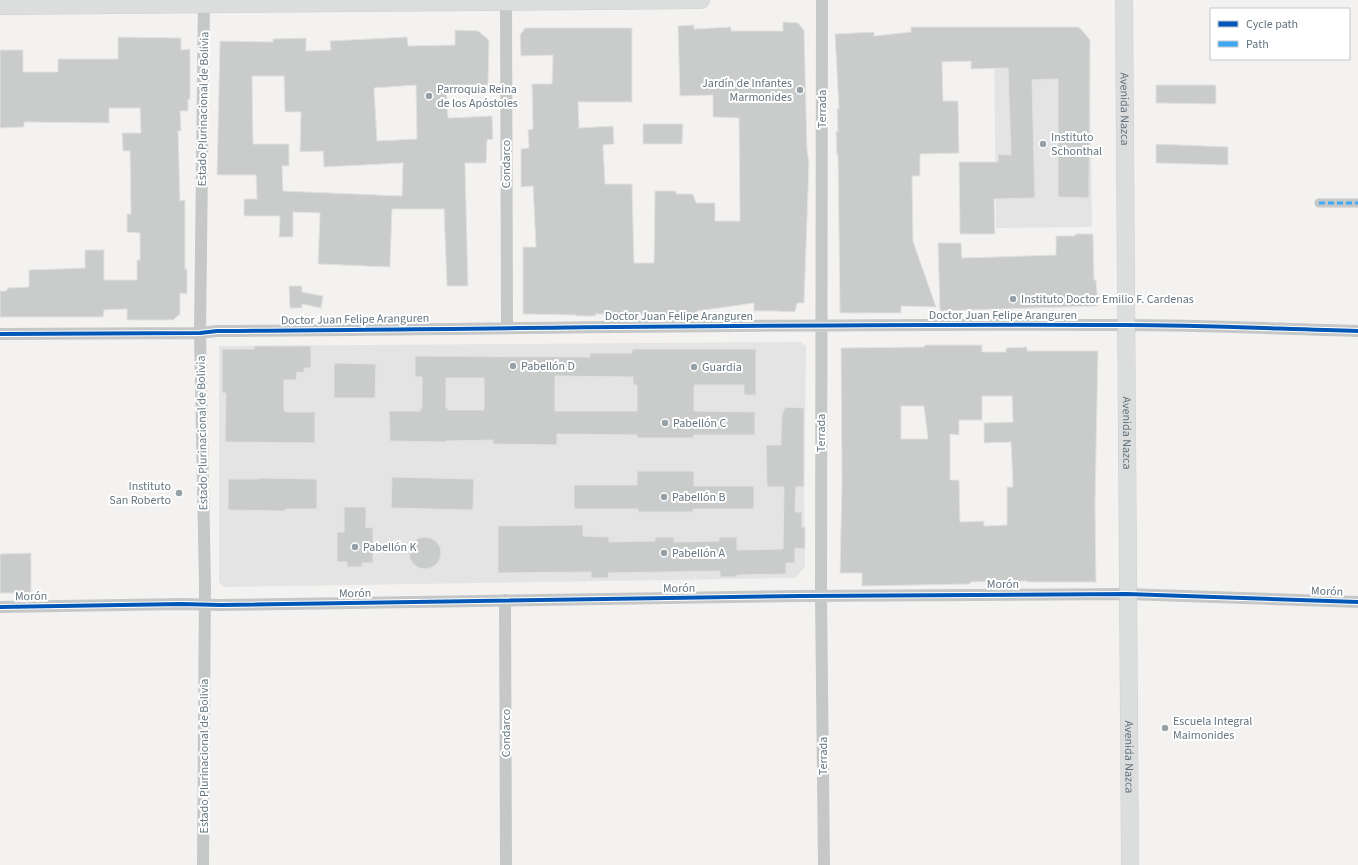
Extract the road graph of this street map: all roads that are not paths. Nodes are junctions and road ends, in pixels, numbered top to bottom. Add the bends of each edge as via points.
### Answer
1 (701, 0) edge
2 (822, 0) edge
3 (1124, 0) edge
4 (506, 1) edge
5 (204, 2) edge
6 (0, 6) edge
7 (1319, 203) dead end
8 (1358, 203) edge
9 (822, 325) junction
10 (1125, 325) junction
11 (507, 327) junction
12 (1358, 331) edge
13 (200, 332) junction
14 (0, 334) edge
15 (1127, 594) junction
16 (821, 596) junction
17 (505, 600) junction
18 (1358, 602) edge
19 (205, 605) junction
20 (0, 606) edge
21 (203, 865) edge
22 (506, 865) edge
23 (824, 865) edge
24 (1130, 865) edge

1 - 4 main road
2 - 9 street, Terrada
3 - 10 main road, Avenida Nazca
4 - 5 main road
4 - 11 street, Condarco
5 - 6 main road
5 - 13 street, Estado Plurinacional de Bolivia
7 - 8 street
9 - 10 street, Doctor Juan Felipe Aranguren
9 - 11 street, Doctor Juan Felipe Aranguren
9 - 16 street, Terrada
10 - 12 street, Doctor Juan Felipe Aranguren
10 - 15 main road, Avenida Nazca
11 - 13 street, Doctor Juan Felipe Aranguren
13 - 14 street, Doctor Juan Felipe Aranguren
13 - 19 street, Estado Plurinacional de Bolivia
15 - 16 street, Morón
15 - 18 street, Morón
15 - 24 main road, Avenida Nazca
16 - 17 street, Morón
16 - 23 street, Terrada
17 - 19 street, Morón
17 - 22 street, Condarco
19 - 20 street, Morón
19 - 21 street, Estado Plurinacional de Bolivia

